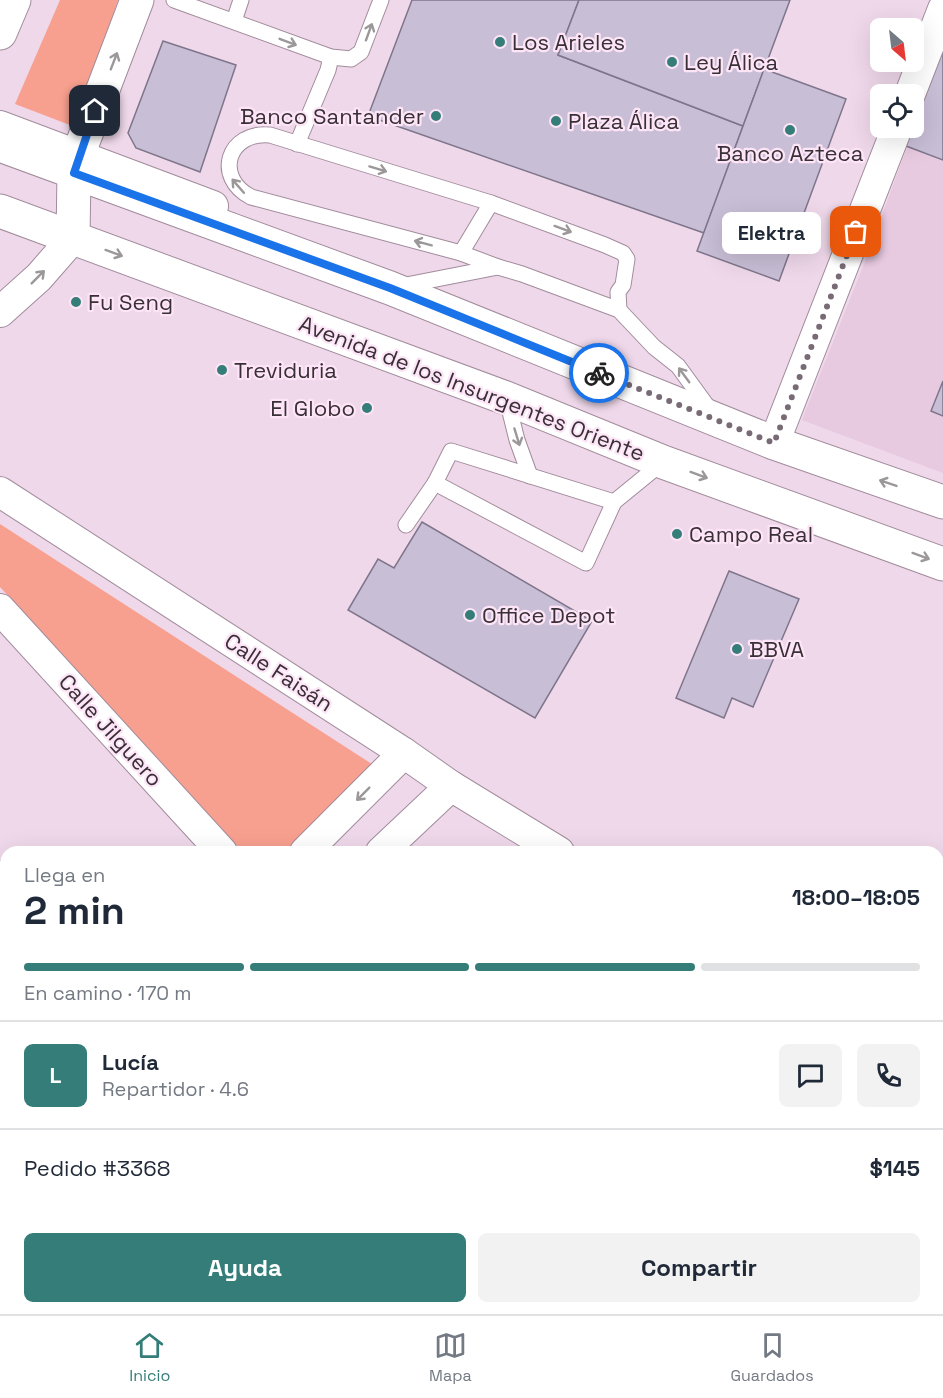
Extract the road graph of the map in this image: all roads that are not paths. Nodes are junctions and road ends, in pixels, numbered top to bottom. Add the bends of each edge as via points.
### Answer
1 (14, 0) edge
2 (137, 0) edge
3 (242, 0) edge
4 (381, 0) edge
5 (178, 1) edge
6 (943, 9) edge
7 (234, 21) junction
8 (0, 33) edge
9 (331, 57) junction
10 (914, 84) edge
11 (0, 126) edge
12 (893, 138) edge
13 (297, 144) junction
14 (0, 145) edge
15 (82, 163) junction
16 (491, 203) junction
17 (0, 211) edge
18 (73, 238) junction
19 (461, 253) junction
20 (498, 267) junction
21 (405, 286) junction
22 (619, 310) junction
23 (0, 312) edge
24 (506, 398) junction
25 (720, 422) junction
26 (774, 443) junction
27 (663, 462) junction
28 (530, 476) junction
29 (435, 483) junction
30 (0, 492) edge
31 (614, 502) junction
32 (943, 502) edge
33 (406, 525) dead end
34 (943, 564) edge
35 (0, 609) edge
36 (404, 753) junction
37 (451, 786) junction
38 (217, 846) edge
39 (311, 846) edge
40 (387, 846) edge
41 (549, 846) edge

1 - 8 main road
15 -> 2 main road
3 - 7 lane
9 -> 4 lane via 351,59 361,52
5 - 7 lane
6 - 10 street
7 -> 9 lane
9 - 13 lane
11 - 15 street
12 - 26 street
13 -> 16 lane
19 -> 13 lane via 251,197 234,184 229,162 232,152 248,137 270,135
14 - 15 main road
15 - 18 main road
15 - 21 main road
16 - 19 lane
16 -> 22 lane via 623,253 627,259 618,292
17 - 18 main road, Avenida de los Insurgentes Oriente
23 -> 18 street via 39,277
18 -> 24 main road, Avenida de los Insurgentes Oriente
19 - 20 lane
20 - 21 lane
20 - 22 lane
21 - 25 main road
25 -> 22 lane via 678,366
24 - 27 main road, Avenida de los Insurgentes Oriente
24 -> 28 lane
25 - 26 main road
32 -> 26 main road
27 - 31 lane
27 -> 34 main road, Avenida de los Insurgentes Oriente
28 - 29 lane via 451,452
28 - 31 lane
29 - 31 lane via 586,563
29 - 33 lane
30 - 36 street, Calle Faisán
35 - 38 street, Calle Jilguero
36 - 37 street, Calle Faisán
36 -> 39 street
37 - 40 street
37 - 41 street, Calle Faisán

